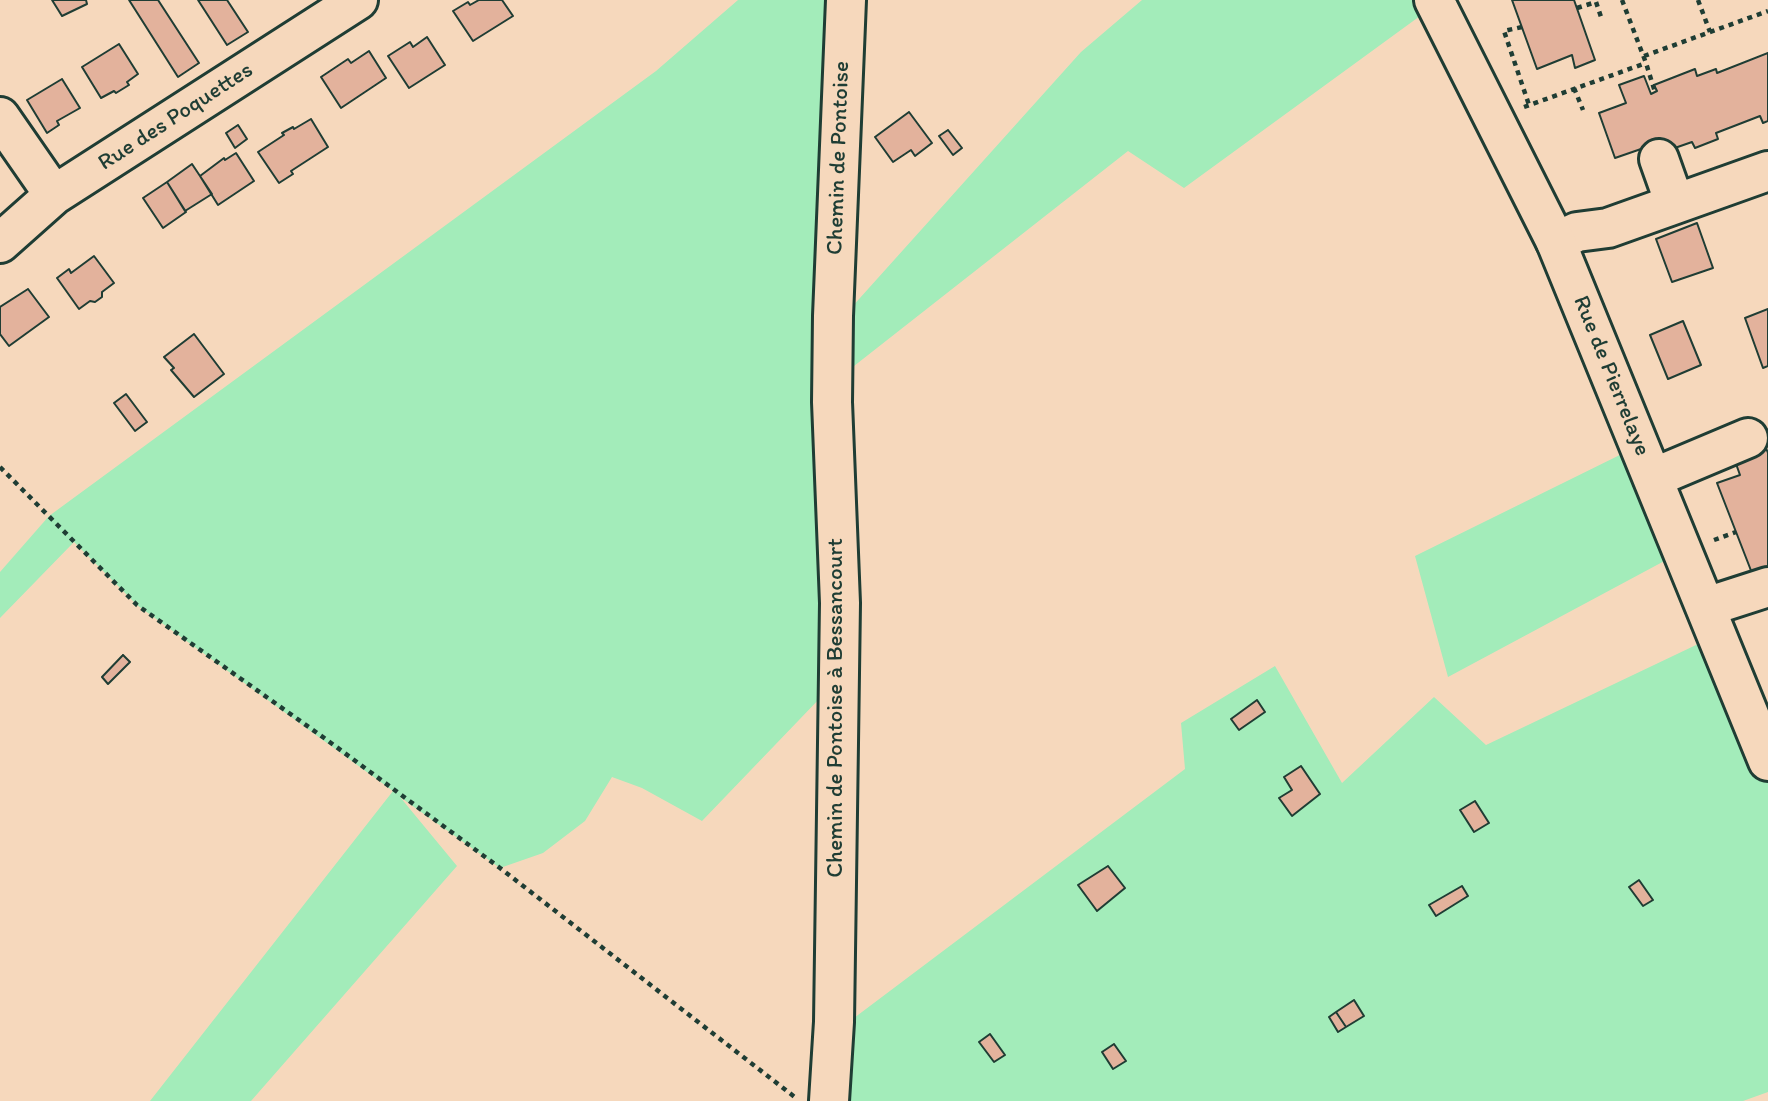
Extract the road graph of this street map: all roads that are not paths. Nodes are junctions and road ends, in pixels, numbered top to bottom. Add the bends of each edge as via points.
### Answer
1 (358, 0) edge
2 (846, 0) edge
3 (1434, 0) edge
4 (0, 117) edge
5 (1658, 159) dead end
6 (1768, 170) edge
7 (54, 195) junction
8 (1675, 204) junction
9 (1556, 242) junction
10 (0, 243) edge
11 (833, 316) joint
12 (1748, 438) dead end
13 (1653, 478) junction
14 (1768, 586) edge
15 (1706, 607) junction
16 (1768, 761) edge
17 (829, 1101) edge

1 - 7 street, Rue des Poquettes
2 - 11 street, Chemin de Pontoise
3 - 9 street, Rue de Pierrelaye
4 - 7 street
5 - 8 street
6 - 8 street
7 - 10 street, Rue des Poquettes
8 - 9 street
9 - 13 street, Rue de Pierrelaye
11 - 17 street, Chemin de Pontoise à Bessancourt via 840,603
12 - 13 street
13 - 15 street, Rue de Pierrelaye
14 - 15 street
15 - 16 street, Rue de Pierrelaye

